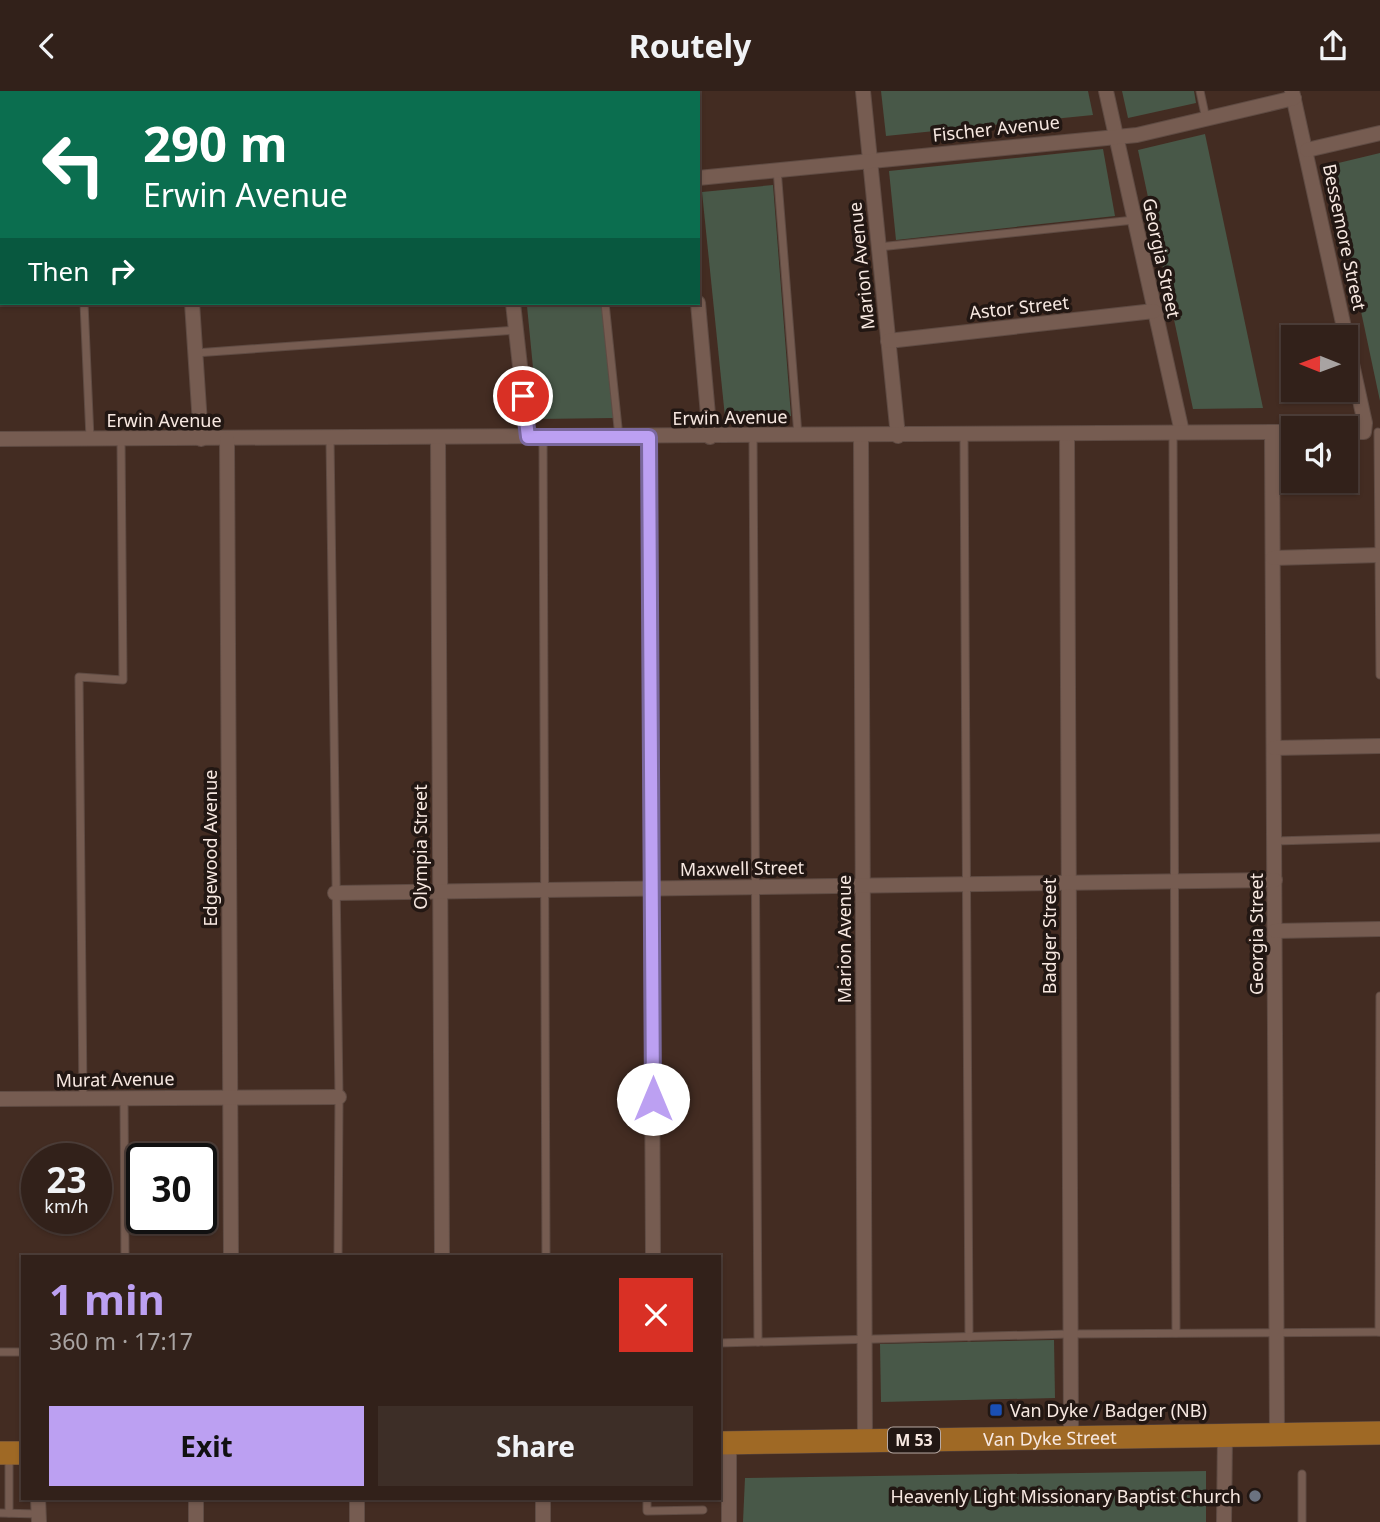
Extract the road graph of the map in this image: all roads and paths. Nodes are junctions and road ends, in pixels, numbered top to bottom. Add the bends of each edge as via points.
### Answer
1 (863, 91) edge
2 (1106, 91) edge
3 (1200, 91) edge
4 (1293, 95) edge
5 (1206, 120) junction
6 (1380, 133) edge
7 (1116, 135) junction
8 (1307, 150) junction
9 (870, 160) junction
10 (777, 169) junction
11 (700, 178) edge
12 (1134, 220) junction
13 (878, 247) junction
14 (84, 305) edge
15 (192, 305) edge
16 (513, 305) edge
17 (605, 305) edge
18 (698, 305) edge
19 (1154, 311) junction
20 (516, 330) junction
21 (888, 341) junction
22 (195, 353) junction
23 (1177, 432) junction
24 (1272, 432) junction
25 (1281, 432) edge
26 (1374, 432) edge
27 (798, 435) junction
28 (1067, 435) junction
29 (753, 436) junction
30 (898, 436) junction
31 (964, 436) junction
32 (438, 437) junction
33 (619, 437) junction
34 (649, 437) junction
35 (710, 437) junction
36 (861, 437) junction
37 (330, 438) junction
38 (536, 438) junction
39 (0, 439) edge
40 (90, 439) junction
41 (121, 439) junction
42 (201, 439) junction
43 (227, 439) junction
44 (1379, 555) edge
45 (1273, 558) junction
46 (1380, 650) edge
47 (1380, 675) edge
48 (1380, 747) edge
49 (1274, 748) junction
50 (1380, 838) edge
51 (1275, 841) junction
52 (1275, 880) junction
53 (1173, 881) junction
54 (1068, 883) junction
55 (967, 884) junction
56 (863, 886) junction
57 (755, 887) junction
58 (652, 889) junction
59 (544, 890) junction
60 (440, 891) junction
61 (335, 893) junction
62 (1380, 929) edge
63 (1276, 931) junction
64 (1380, 996) edge
65 (231, 1097) junction
66 (339, 1097) junction
67 (83, 1098) junction
68 (124, 1098) junction
69 (0, 1099) edge
70 (125, 1255) edge
71 (232, 1255) edge
72 (338, 1255) edge
73 (442, 1255) edge
74 (546, 1255) edge
75 (653, 1255) edge
76 (1277, 1332) junction
77 (1379, 1332) edge
78 (1176, 1333) junction
79 (1070, 1334) junction
80 (969, 1337) junction
81 (865, 1340) junction
82 (758, 1342) junction
83 (721, 1343) edge
84 (0, 1352) edge
85 (21, 1352) edge
86 (1380, 1433) edge
87 (1277, 1435) junction
88 (1225, 1436) junction
89 (1071, 1438) junction
90 (865, 1441) junction
91 (724, 1443) edge
92 (11, 1453) edge
93 (1302, 1474) dead end
94 (38, 1500) edge
95 (196, 1500) edge
96 (357, 1500) edge
97 (543, 1500) edge
98 (647, 1500) edge
99 (703, 1510) dead end
100 (0, 1513) edge
101 (9, 1513) junction
102 (39, 1518) edge
103 (196, 1522) edge
104 (357, 1522) edge
105 (543, 1522) edge
106 (729, 1522) edge
107 (1224, 1522) edge
108 (1302, 1522) edge

1 - 9 street, Marion Avenue
2 - 7 street, Georgia Street
3 - 5 lane
4 - 5 street, Fischer Avenue
4 - 8 street, Bessemore Street
5 - 7 street, Fischer Avenue
6 - 8 street
7 - 9 street, Fischer Avenue
7 - 12 street, Georgia Street
8 - 26 street, Bessemore Street via 1365,423
9 - 10 street, Fischer Avenue
9 - 13 street, Marion Avenue
10 - 11 street, Fischer Avenue
10 - 27 lane
12 - 13 lane
12 - 19 street, Georgia Street
13 - 21 street, Marion Avenue
14 - 40 lane
15 - 22 street
16 - 20 street
17 - 33 lane
18 - 35 street
19 - 21 street, Astor Street
19 - 23 street, Georgia Street
20 - 22 lane
20 - 38 street
21 - 30 street, Marion Avenue
22 - 42 street
23 - 24 street, Erwin Avenue
23 - 28 street, Erwin Avenue
23 - 53 lane
24 - 25 street, Erwin Avenue
24 - 45 street, Georgia Street
26 - 44 lane
27 - 29 street, Erwin Avenue
27 - 36 street, Erwin Avenue
28 - 31 street, Erwin Avenue
28 - 54 street, Badger Street
29 - 35 street, Erwin Avenue
29 - 57 lane
30 - 31 street, Erwin Avenue
30 - 36 street, Erwin Avenue
31 - 55 lane
32 - 37 street, Erwin Avenue
32 - 38 street, Erwin Avenue
32 - 60 street, Olympia Street
33 - 34 street, Erwin Avenue
33 - 38 street, Erwin Avenue
34 - 35 street, Erwin Avenue
34 - 58 street
36 - 56 street, Marion Avenue
37 - 43 street, Erwin Avenue
37 - 61 lane
38 - 59 lane
39 - 40 street, Erwin Avenue
40 - 41 street, Erwin Avenue
41 - 42 street, Erwin Avenue
41 - 67 lane via 123,680 79,677
42 - 43 street, Erwin Avenue
43 - 65 street, Edgewood Avenue
44 - 45 street
44 - 46 lane
45 - 49 street, Georgia Street
46 - 47 lane
48 - 49 street
49 - 51 street, Georgia Street
50 - 51 lane
51 - 52 street, Georgia Street
52 - 53 street, Maxwell Street
52 - 63 street, Georgia Street
53 - 54 street, Maxwell Street
53 - 78 lane
54 - 55 street, Maxwell Street
54 - 79 street, Badger Street
55 - 56 street, Maxwell Street
55 - 80 lane
56 - 57 street, Maxwell Street
56 - 81 street, Marion Avenue
57 - 58 street, Maxwell Street
57 - 82 lane
58 - 59 street, Maxwell Street
58 - 75 street
59 - 60 street, Maxwell Street
59 - 74 lane
60 - 61 street, Maxwell Street
60 - 73 street, Olympia Street
61 - 66 lane
62 - 63 street
63 - 76 street, Georgia Street
64 - 77 lane
65 - 66 street, Murat Avenue
65 - 68 street, Murat Avenue
65 - 71 street, Edgewood Avenue
66 - 72 lane
67 - 68 street, Murat Avenue
67 - 69 street, Murat Avenue
68 - 70 lane
76 - 77 lane
76 - 78 lane
76 - 87 street, Georgia Street
78 - 79 lane
79 - 80 lane
79 - 89 street, Badger Street
80 - 81 lane
81 - 82 lane
81 - 90 street, Marion Avenue
82 - 83 lane
84 - 85 lane
86 - 87 main road, Van Dyke Street / M 53
87 - 88 main road, Van Dyke Street / M 53
88 - 89 main road, Van Dyke Street / M 53
88 - 107 street
89 - 90 main road, Van Dyke Street / M 53
90 - 91 main road, Van Dyke Street / M 53
91 - 106 street
92 - 101 lane
93 - 108 lane
94 - 102 street
95 - 103 street
96 - 104 street
97 - 105 street
98 - 99 lane via 647,1511
100 - 101 lane
101 - 102 lane

